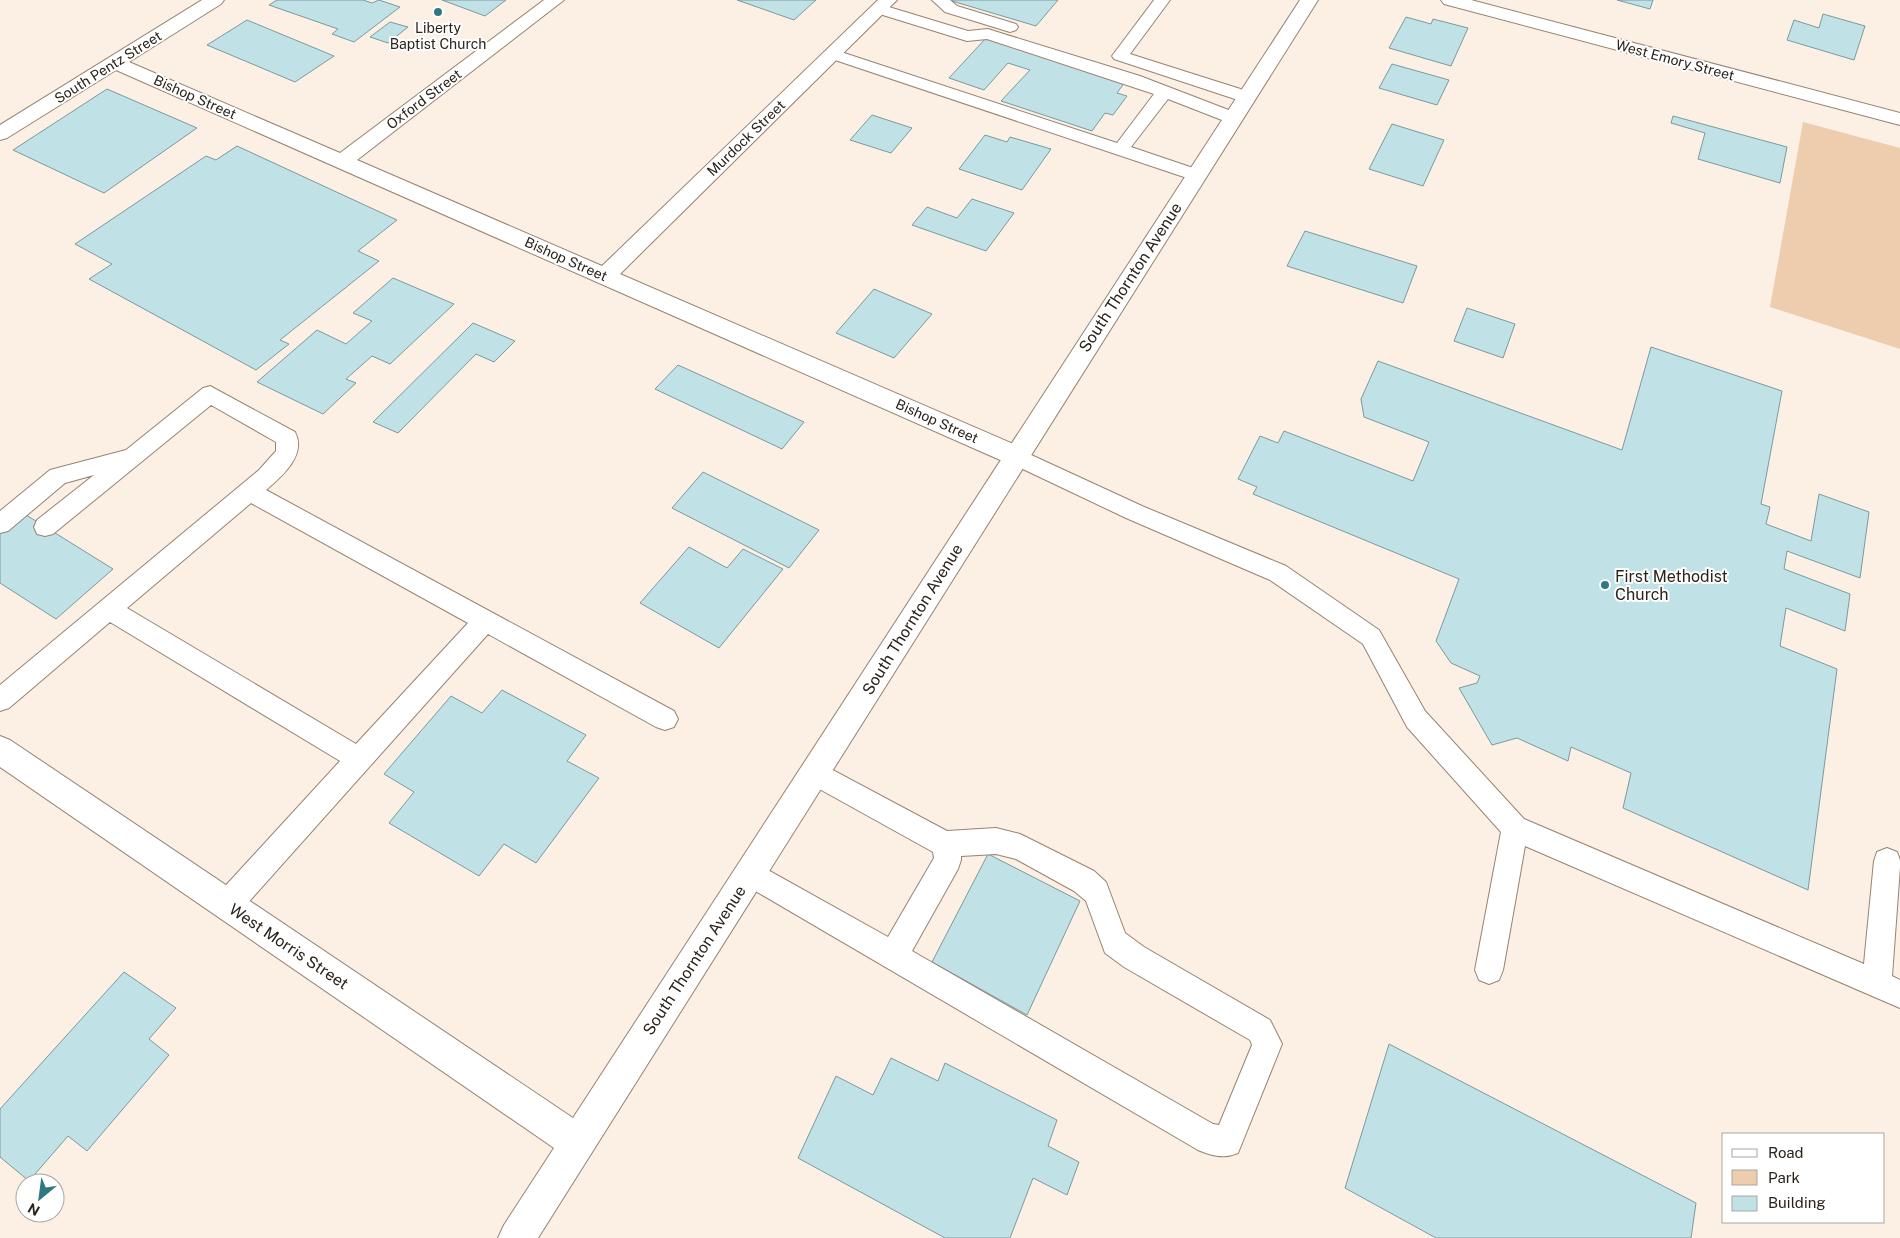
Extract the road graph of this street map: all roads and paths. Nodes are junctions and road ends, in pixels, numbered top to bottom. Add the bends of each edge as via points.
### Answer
1 (215, 0) edge
2 (555, 0) edge
3 (940, 0) edge
4 (1162, 0) edge
5 (1309, 0) edge
6 (1450, 0) edge
7 (883, 4) edge
8 (832, 54) junction
9 (1120, 56) junction
10 (116, 63) junction
11 (1164, 92) junction
12 (1240, 107) junction
13 (1900, 119) edge
14 (0, 134) edge
15 (1121, 149) junction
16 (342, 161) junction
17 (1196, 175) junction
18 (605, 276) junction
19 (134, 456) junction
20 (1016, 456) junction
21 (249, 491) junction
22 (0, 524) edge
23 (45, 527) dead end
24 (108, 609) junction
25 (485, 621) junction
26 (0, 700) edge
27 (665, 719) dead end
28 (0, 750) edge
29 (359, 759) junction
30 (814, 772) junction
31 (1515, 828) junction
32 (945, 844) junction
33 (1886, 861) dead end
34 (750, 873) junction
35 (228, 905) junction
36 (893, 956) junction
37 (1489, 970) dead end
38 (1889, 989) edge
39 (578, 1142) junction
40 (517, 1238) edge

1 - 10 street, South Pentz Street
2 - 16 street, Oxford Street
3 - 9 lane via 960,12 1092,53
4 - 9 lane
5 - 12 street, South Thornton Avenue
6 - 13 street, West Emory Street
7 - 8 street, Murdock Street
7 - 11 lane via 967,36 988,34
8 - 15 lane
8 - 18 street, Murdock Street
9 - 12 lane
10 - 14 street, South Pentz Street
10 - 16 street, Bishop Street
11 - 12 lane
11 - 15 lane
12 - 17 street, South Thornton Avenue
15 - 17 lane
16 - 18 street, Bishop Street
17 - 20 street, South Thornton Avenue
18 - 20 street, Bishop Street
19 - 21 lane via 210,394 287,438 287,453
19 - 22 lane via 58,476
19 - 23 lane
20 - 30 street, South Thornton Avenue
20 - 31 lane via 1134,512 1278,573 1371,637 1416,719
21 - 24 lane
21 - 25 lane
24 - 26 lane
24 - 29 lane
25 - 27 lane
25 - 29 lane
28 - 35 street, West Morris Street
29 - 35 lane
30 - 32 lane
30 - 34 street, South Thornton Avenue
31 - 37 lane
31 - 38 lane
32 - 36 lane via 948,860
32 - 36 lane via 996,841 1020,847 1084,881 1096,892 1115,942 1134,957 1260,1030 1267,1044 1227,1142 1209,1139
33 - 38 lane
34 - 36 lane
34 - 39 street, South Thornton Avenue
35 - 39 street, West Morris Street
39 - 40 street, South Thornton Avenue

